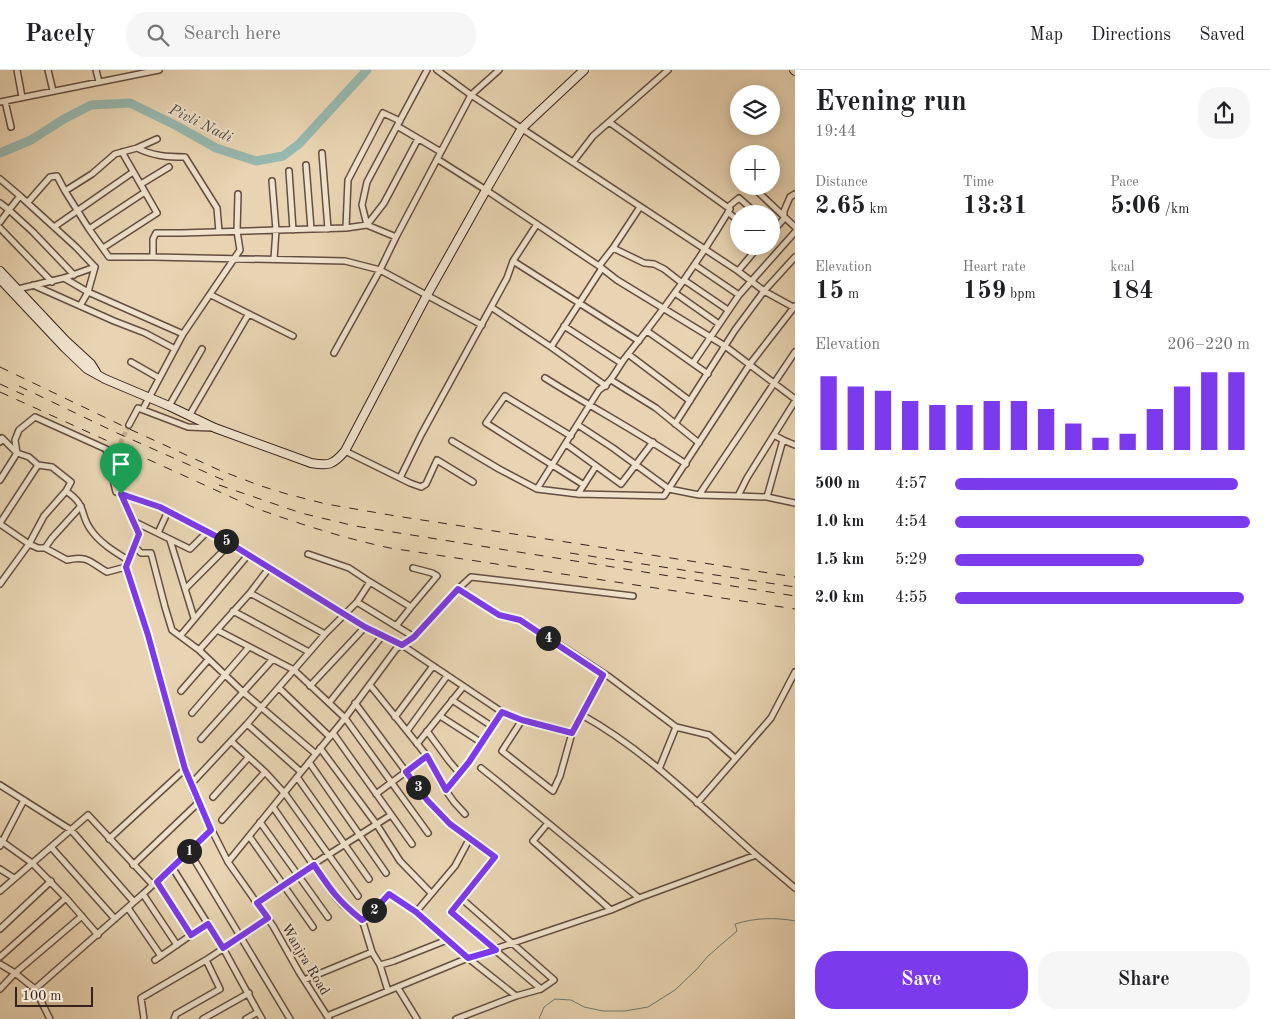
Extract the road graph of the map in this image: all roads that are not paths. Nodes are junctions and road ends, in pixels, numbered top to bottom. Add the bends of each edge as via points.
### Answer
1 (18, 70) edge
2 (48, 70) edge
3 (96, 70) edge
4 (125, 70) edge
5 (157, 70) edge
6 (427, 70) edge
7 (437, 70) edge
8 (499, 70) edge
9 (584, 70) edge
10 (668, 70) edge
11 (126, 76) junction
12 (99, 82) junction
13 (53, 91) junction
14 (471, 95) junction
15 (22, 98) junction
16 (2, 101) edge
17 (609, 122) junction
18 (398, 124) junction
19 (10, 127) dead end
20 (522, 128) junction
21 (158, 139) dead end
22 (418, 139) junction
23 (137, 148) junction
24 (122, 152) junction
25 (440, 152) junction
26 (322, 153) dead end
27 (437, 159) junction
28 (573, 162) junction
29 (306, 165) dead end
30 (169, 167) dead end
31 (289, 171) dead end
32 (134, 172) junction
33 (0, 179) edge
34 (272, 181) dead end
35 (141, 184) junction
36 (486, 190) junction
37 (65, 191) junction
38 (145, 192) junction
39 (238, 194) dead end
40 (795, 194) edge
41 (761, 195) edge
42 (20, 196) junction
43 (28, 202) junction
44 (0, 203) edge
45 (733, 205) edge
46 (747, 205) edge
47 (640, 207) junction
48 (9, 210) junction
49 (728, 210) joint
50 (77, 211) junction
51 (784, 218) junction
52 (0, 222) edge
53 (780, 222) edge
54 (537, 224) junction
55 (367, 225) junction
56 (54, 227) junction
57 (795, 227) edge
58 (0, 228) edge
59 (328, 228) junction
60 (346, 228) junction
61 (88, 229) junction
62 (311, 229) junction
63 (276, 230) junction
64 (293, 230) junction
65 (237, 231) junction
66 (219, 232) junction
67 (795, 232) edge
68 (396, 237) junction
69 (103, 248) junction
70 (614, 248) junction
71 (705, 250) junction
72 (752, 255) edge
73 (153, 257) junction
74 (795, 257) edge
75 (235, 258) junction
76 (274, 259) junction
77 (513, 262) junction
78 (695, 265) junction
79 (94, 267) junction
80 (601, 267) junction
81 (380, 270) junction
82 (0, 271) edge
83 (738, 272) junction
84 (74, 276) junction
85 (64, 278) junction
86 (0, 279) edge
87 (750, 280) junction
88 (683, 281) junction
89 (52, 282) junction
90 (33, 285) junction
91 (18, 290) junction
92 (764, 290) junction
93 (88, 292) junction
94 (675, 293) junction
95 (211, 295) junction
96 (428, 295) junction
97 (739, 295) junction
98 (579, 303) junction
99 (80, 306) junction
100 (491, 307) junction
101 (795, 307) edge
102 (664, 308) junction
103 (32, 309) junction
104 (728, 310) junction
105 (248, 315) junction
106 (719, 324) junction
107 (482, 325) junction
108 (564, 326) junction
109 (647, 331) junction
110 (183, 334) junction
111 (293, 336) dead end
112 (710, 336) junction
113 (639, 341) junction
114 (725, 346) junction
115 (552, 347) junction
116 (175, 349) junction
117 (202, 349) dead end
118 (795, 352) edge
119 (334, 353) dead end
120 (628, 354) junction
121 (131, 362) dead end
122 (621, 363) junction
123 (693, 363) junction
124 (750, 364) junction
125 (708, 374) junction
126 (159, 378) junction
127 (545, 378) dead end
128 (611, 380) junction
129 (774, 383) junction
130 (606, 386) junction
131 (149, 398) junction
132 (795, 400) edge
133 (690, 401) junction
134 (169, 406) junction
135 (590, 406) junction
136 (144, 409) junction
137 (189, 416) junction
138 (675, 424) junction
139 (129, 425) tunnel mouth
140 (578, 425) junction
141 (215, 428) junction
142 (774, 435) junction
143 (571, 436) junction
144 (783, 440) junction
145 (452, 441) dead end
146 (0, 442) edge
147 (653, 442) junction
148 (699, 442) junction
149 (566, 444) junction
150 (795, 445) edge
151 (117, 450) tunnel mouth
152 (345, 450) junction
153 (17, 453) junction
154 (686, 464) junction
155 (38, 465) junction
156 (553, 465) junction
157 (635, 465) junction
158 (596, 466) junction
159 (400, 478) junction
160 (0, 480) edge
161 (473, 482) dead end
162 (584, 485) junction
163 (537, 489) junction
164 (669, 489) junction
165 (66, 491) junction
166 (121, 494) junction
167 (578, 494) junction
168 (699, 495) junction
169 (738, 496) junction
170 (795, 496) edge
171 (767, 497) junction
172 (794, 502) edge
173 (81, 506) junction
174 (168, 511) junction
175 (133, 521) junction
176 (0, 523) edge
177 (208, 532) junction
178 (158, 533) junction
179 (170, 540) junction
180 (29, 544) junction
181 (231, 544) junction
182 (134, 546) junction
183 (45, 548) junction
184 (308, 554) dead end
185 (248, 555) junction
186 (128, 560) junction
187 (126, 567) junction
188 (269, 568) junction
189 (412, 568) dead end
190 (370, 582) junction
191 (0, 584) edge
192 (186, 588) junction
193 (458, 589) junction
194 (250, 593) junction
195 (633, 596) dead end
196 (357, 602) junction
197 (411, 607) junction
198 (233, 611) junction
199 (346, 615) junction
200 (194, 618) junction
201 (396, 626) junction
202 (365, 627) junction
203 (217, 630) junction
204 (325, 634) junction
205 (181, 635) junction
206 (383, 635) junction
207 (414, 637) junction
208 (402, 645) junction
209 (249, 647) junction
210 (198, 650) junction
211 (309, 652) junction
212 (208, 660) junction
213 (272, 660) junction
214 (433, 666) junction
215 (294, 670) junction
216 (795, 672) edge
217 (225, 675) junction
218 (603, 675) junction
219 (447, 676) junction
220 (370, 685) junction
221 (310, 686) junction
222 (463, 687) junction
223 (279, 688) junction
224 (181, 691) dead end
225 (243, 692) junction
226 (452, 700) junction
227 (355, 702) junction
228 (329, 703) junction
229 (261, 707) junction
230 (502, 712) junction
231 (192, 713) dead end
232 (582, 715) junction
233 (395, 716) junction
234 (440, 716) junction
235 (345, 718) junction
236 (522, 720) junction
237 (246, 724) junction
238 (493, 727) junction
239 (676, 727) junction
240 (407, 731) junction
241 (427, 731) junction
242 (572, 733) junction
243 (332, 735) junction
244 (201, 739) dead end
245 (231, 742) junction
246 (482, 743) junction
247 (417, 744) junction
248 (320, 748) junction
249 (316, 754) junction
250 (427, 756) junction
251 (248, 758) junction
252 (735, 758) junction
253 (309, 762) junction
254 (481, 768) dead end
255 (185, 769) junction
256 (659, 769) junction
257 (265, 772) junction
258 (406, 772) junction
259 (460, 774) junction
260 (299, 775) junction
261 (391, 783) junction
262 (191, 784) junction
263 (0, 785) edge
264 (446, 790) junction
265 (284, 793) junction
266 (376, 794) junction
267 (213, 797) dead end
268 (24, 800) junction
269 (697, 803) junction
270 (198, 804) junction
271 (273, 807) junction
272 (465, 814) dead end
273 (391, 815) junction
274 (222, 820) dead end
275 (260, 822) junction
276 (548, 823) junction
277 (377, 825) junction
278 (71, 830) junction
279 (211, 830) junction
280 (428, 833) dead end
281 (361, 835) junction
282 (249, 836) junction
283 (109, 838) junction
284 (470, 838) junction
285 (1, 843) edge
286 (412, 844) dead end
287 (344, 845) junction
288 (51, 847) junction
289 (189, 851) junction
290 (329, 855) junction
291 (756, 855) junction
292 (32, 862) junction
293 (228, 862) junction
294 (133, 865) junction
295 (314, 865) junction
296 (172, 867) junction
297 (0, 869) edge
298 (386, 873) dead end
299 (298, 875) junction
300 (14, 878) junction
301 (369, 879) dead end
302 (51, 881) junction
303 (155, 883) junction
304 (284, 884) junction
305 (795, 888) edge
306 (0, 891) edge
307 (432, 892) junction
308 (143, 894) junction
309 (358, 896) dead end
310 (66, 898) junction
311 (639, 898) junction
312 (462, 899) junction
313 (134, 902) junction
314 (257, 903) junction
315 (128, 908) junction
316 (611, 910) junction
317 (416, 912) junction
318 (82, 916) junction
319 (328, 917) dead end
320 (268, 918) junction
321 (115, 919) junction
322 (362, 920) junction
323 (208, 924) junction
324 (313, 927) dead end
325 (0, 929) edge
326 (98, 935) junction
327 (191, 935) junction
328 (241, 936) junction
329 (447, 940) junction
330 (512, 942) junction
331 (177, 945) junction
332 (223, 948) junction
333 (496, 950) junction
334 (372, 952) junction
335 (162, 956) junction
336 (0, 957) edge
337 (468, 958) junction
338 (155, 960) dead end
339 (206, 960) junction
340 (0, 964) edge
341 (380, 965) junction
342 (15, 973) junction
343 (304, 980) junction
344 (398, 988) junction
345 (0, 989) edge
346 (541, 989) junction
347 (35, 990) junction
348 (388, 991) junction
349 (249, 994) junction
350 (516, 996) junction
351 (258, 1012) junction
352 (328, 1017) edge
353 (50, 1019) edge
354 (144, 1019) edge
355 (174, 1019) edge
356 (203, 1019) edge
357 (246, 1019) edge
358 (262, 1019) edge
359 (290, 1019) edge
360 (417, 1019) edge
361 (456, 1019) edge

1 - 15 street
2 - 13 street
3 - 12 street
4 - 11 street
5 - 11 street
6 - 18 street
7 - 14 street
8 - 14 street
9 - 20 street
10 - 17 street
11 - 12 street
12 - 13 street
13 - 15 street
14 - 20 street
14 - 25 street
15 - 16 street
16 - 19 street
17 - 28 street via 593,136
17 - 49 street
18 - 22 street
18 - 55 street via 367,182 362,205
18 - 60 street via 383,113 348,180
20 - 28 street
20 - 36 street
21 - 23 street
22 - 25 street
22 - 55 street via 384,203
23 - 24 street
23 - 66 street via 149,154 185,157 217,208
24 - 32 street
24 - 37 street
25 - 27 street
26 - 59 street
27 - 36 street
27 - 68 street
28 - 47 street
29 - 62 street
30 - 35 street
31 - 64 street
32 - 35 street
32 - 50 street
33 - 42 street
34 - 63 street
35 - 38 street
36 - 54 street
36 - 96 street
37 - 43 street via 57,176 50,177
37 - 50 street
38 - 61 street
38 - 69 street via 158,213
39 - 65 street
40 - 51 street via 790,197
41 - 51 street
42 - 43 street
42 - 48 street
43 - 56 street
44 - 48 street
45 - 46 street via 739,198
47 - 70 street
47 - 71 street
48 - 52 street
48 - 84 street
49 - 71 street
50 - 56 street
50 - 61 street
51 - 53 street
51 - 57 street
54 - 77 street
54 - 80 street
55 - 60 street
55 - 68 street
56 - 79 street
58 - 89 street
59 - 60 street
59 - 62 street
61 - 69 street
62 - 64 street
63 - 64 street
63 - 65 street
63 - 76 street
65 - 66 street
65 - 75 street via 240,250
66 - 73 street via 156,234
67 - 87 street
68 - 81 street
69 - 73 street via 109,257
70 - 80 street
70 - 88 street via 644,263 654,264
71 - 78 street
71 - 83 street
72 - 83 street
73 - 75 street
74 - 92 street
75 - 76 street
75 - 95 street
76 - 81 street via 345,261
77 - 98 street
77 - 100 street
78 - 88 street
78 - 97 street
79 - 84 street
79 - 93 street
80 - 98 street
80 - 102 street
81 - 96 street
81 - 119 street
82 - 91 street
83 - 87 street
84 - 85 street
85 - 89 street
85 - 93 street
86 - 103 street
87 - 92 street
87 - 97 street
88 - 94 street
88 - 104 street
89 - 90 street
90 - 91 street
90 - 99 street
91 - 103 street
92 - 101 street
92 - 114 street
93 - 99 street
93 - 110 street
94 - 102 street
94 - 106 street
95 - 105 street
95 - 110 street
96 - 107 street
96 - 152 street
97 - 104 street
98 - 108 street
98 - 113 street
99 - 116 street
100 - 107 street
100 - 115 street
101 - 124 street
102 - 109 street
102 - 112 street
103 - 131 street via 87,369 113,384
104 - 106 street
105 - 111 street
105 - 137 street
106 - 112 street
107 - 159 street
108 - 115 street
108 - 122 street
109 - 113 street
109 - 123 street
110 - 116 street
112 - 114 street
112 - 123 street
113 - 120 street
114 - 124 street
114 - 125 street
115 - 130 street
116 - 126 street
117 - 134 street
118 - 129 street
120 - 122 street
120 - 133 street
121 - 126 street
122 - 128 street
123 - 125 street
124 - 129 street
124 - 148 street
125 - 133 street
126 - 131 street
127 - 135 street
128 - 130 street
128 - 138 street
129 - 132 street
129 - 168 street
130 - 135 street via 599,390
131 - 134 street
131 - 136 street
132 - 142 street
133 - 138 street
134 - 137 street
135 - 140 street
135 - 147 street
136 - 139 street via 138,408
136 - 141 street via 188,427
137 - 141 street
138 - 148 street
140 - 143 street
140 - 157 street
141 - 152 street via 311,463 326,465 335,462
142 - 144 street
142 - 169 street
143 - 149 street
143 - 156 street via 505,396 486,424
144 - 150 street
144 - 171 street
145 - 163 street
146 - 153 street via 2,438
147 - 154 street
147 - 157 street
148 - 154 street
149 - 156 street
149 - 158 street
151 - 166 street
152 - 159 street
153 - 155 street
153 - 160 street
153 - 166 street via 15,440 19,430 35,417 106,449 116,492
154 - 164 street
155 - 165 street via 63,474 71,482
155 - 176 street
156 - 162 street
156 - 163 street
157 - 158 street via 621,484
157 - 164 street
158 - 162 street
159 - 161 street via 421,486 426,484 436,460
162 - 167 street
163 - 167 street
164 - 167 street via 664,496
164 - 168 street
165 - 173 street
165 - 180 street via 44,516
166 - 174 street
166 - 175 street
168 - 169 street
169 - 171 street
170 - 172 street
171 - 172 street
173 - 183 street
173 - 186 street via 89,529
174 - 177 street
174 - 178 street
175 - 178 street
175 - 182 street via 139,534
176 - 180 street
177 - 179 street via 190,549
177 - 181 street
178 - 179 street
179 - 192 street
180 - 183 street
180 - 191 street
181 - 185 street
181 - 192 street
182 - 186 street
182 - 205 street via 141,554 151,553 172,630
183 - 187 street via 67,560 85,558 107,572
184 - 190 street via 349,568
185 - 188 street
185 - 200 street
186 - 187 street
187 - 255 street, Wanjra Road
188 - 194 street
188 - 199 street
189 - 197 street via 436,576
190 - 196 street
190 - 197 street
192 - 200 street
193 - 195 street via 471,577
193 - 207 street
193 - 218 street via 499,615 520,620
194 - 198 street
194 - 204 street
196 - 199 street
196 - 201 street
197 - 201 street
198 - 203 street
198 - 211 street
199 - 202 street
199 - 204 street
200 - 205 street
201 - 207 street
202 - 206 street
202 - 221 street
203 - 209 street
203 - 210 street
204 - 211 street
205 - 210 street
206 - 208 street
206 - 228 street
207 - 208 street
208 - 214 street
208 - 220 street
209 - 213 street
209 - 217 street
210 - 212 street
211 - 215 street
212 - 217 street
212 - 224 street
213 - 215 street
213 - 225 street
214 - 219 street
214 - 233 street
215 - 221 street
215 - 223 street
216 - 252 street via 771,718
217 - 225 street
217 - 231 street
218 - 232 street
218 - 239 street
219 - 222 street
219 - 240 street
220 - 227 street
220 - 233 street
221 - 228 street
222 - 226 street
222 - 230 street
223 - 229 street
223 - 243 street
225 - 229 street
225 - 244 street
226 - 234 street
226 - 238 street
227 - 235 street
227 - 258 street
228 - 235 street
229 - 237 street
229 - 249 street
230 - 236 street
230 - 238 street
232 - 242 street
232 - 256 street via 621,739
233 - 240 street
234 - 241 street
234 - 246 street
235 - 243 street
235 - 261 street
236 - 242 street
236 - 242 street via 502,751 553,791
237 - 245 street
237 - 260 street
238 - 246 street
239 - 252 street via 709,735
239 - 256 street
240 - 247 street
241 - 247 street
241 - 259 street
243 - 248 street
243 - 266 street
245 - 251 street
245 - 262 street
246 - 259 street
247 - 250 street
248 - 249 street
248 - 277 street
249 - 253 street
250 - 258 street
250 - 264 street
251 - 257 street
251 - 267 street
252 - 269 street
253 - 260 street
253 - 281 street
254 - 276 street
255 - 262 street, Wanjra Road
255 - 283 street
256 - 269 street
257 - 265 street
257 - 274 street
258 - 261 street
258 - 284 street via 450,824
259 - 264 street
260 - 265 street
260 - 287 street
261 - 266 street
261 - 280 street
262 - 270 street, Wanjra Road
263 - 268 street
264 - 272 street
265 - 271 street
265 - 290 street
266 - 273 street
268 - 278 street
268 - 285 street
269 - 291 street
270 - 279 street, Wanjra Road
270 - 294 street
271 - 275 street
271 - 295 street
273 - 277 street
273 - 286 street
275 - 282 street
275 - 299 street
276 - 311 street
276 - 316 street via 532,841
277 - 281 street
277 - 307 street via 400,861
278 - 283 street via 88,815
278 - 288 street
278 - 313 street
279 - 289 street
279 - 293 street, Wanjra Road
281 - 287 street
281 - 298 street
282 - 293 street
282 - 304 street
283 - 294 street
284 - 307 street via 455,866
284 - 312 street via 495,857
285 - 292 street
287 - 290 street
287 - 301 street
288 - 292 street
288 - 321 street
289 - 296 street
289 - 328 street
290 - 295 street
290 - 309 street
291 - 305 street
291 - 311 street
292 - 300 street
292 - 302 street
293 - 314 street, Wanjra Road
294 - 303 street
295 - 299 street
295 - 322 street via 334,895
296 - 303 street
296 - 323 street
297 - 300 street
299 - 304 street
299 - 319 street
300 - 306 street
302 - 310 street
302 - 325 street
303 - 308 street
303 - 327 street
304 - 314 street
304 - 324 street
307 - 317 street
308 - 313 street
308 - 331 street
310 - 318 street
310 - 336 street
311 - 316 street
312 - 330 street
312 - 333 street via 451,912
313 - 315 street
314 - 320 street, Wanjra Road
315 - 321 street
315 - 335 street
316 - 330 street
317 - 322 street via 389,894
317 - 329 street
318 - 326 street
318 - 342 street
320 - 328 street
320 - 343 street, Wanjra Road
321 - 326 street
322 - 334 street
323 - 327 street
323 - 332 street
326 - 347 street
327 - 331 street
328 - 332 street
328 - 359 street
329 - 337 street
329 - 341 street
330 - 333 street
330 - 346 street via 554,980
331 - 335 street
332 - 339 street
332 - 349 street
333 - 337 street
333 - 346 street
334 - 341 street
334 - 343 street
335 - 338 street
337 - 344 street
337 - 350 street
339 - 354 street via 141,998
339 - 355 street via 220,989 176,1014
340 - 342 street
341 - 348 street
342 - 345 street
342 - 347 street
343 - 352 street, Wanjra Road
344 - 348 street
344 - 360 street
346 - 350 street
347 - 353 street
348 - 352 street
349 - 351 street
349 - 356 street
350 - 361 street
351 - 357 street
351 - 358 street

